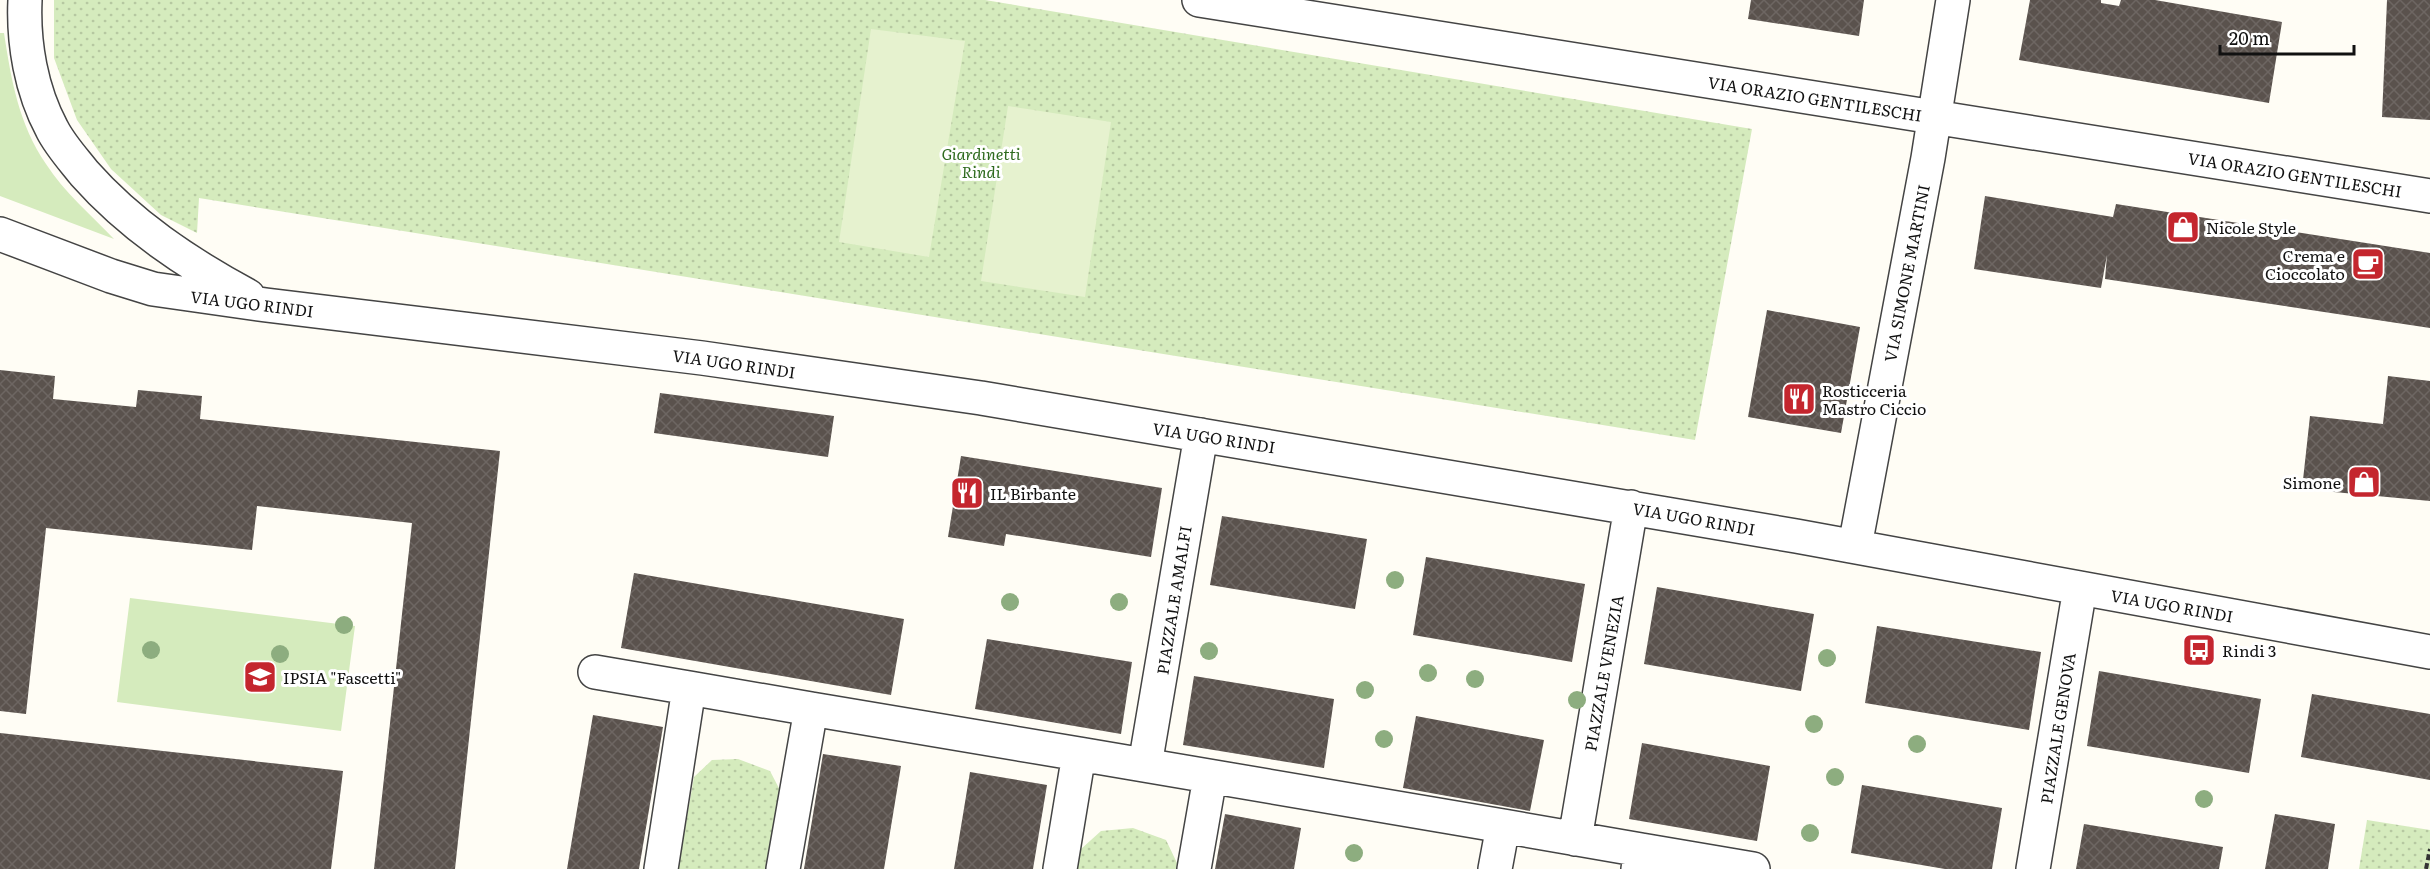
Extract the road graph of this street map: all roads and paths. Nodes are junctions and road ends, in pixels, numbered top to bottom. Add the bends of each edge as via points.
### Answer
1 (25, 0) edge
2 (1199, 0) edge
3 (1953, 0) edge
4 (1271, 6) edge
5 (1935, 118) junction
6 (2430, 196) edge
7 (0, 234) edge
8 (266, 305) junction
9 (1201, 435) junction
10 (1631, 507) junction
11 (1855, 546) junction
12 (2080, 588) junction
13 (2430, 652) edge
14 (595, 672) dead end
15 (689, 688) junction
16 (811, 709) junction
17 (1079, 754) junction
18 (1145, 765) junction
19 (1210, 777) junction
20 (1503, 826) junction
21 (1575, 839) junction
22 (2430, 849) edge
23 (1639, 860) edge
24 (661, 869) edge
25 (783, 869) edge
26 (1060, 869) edge
27 (1194, 869) edge
28 (1495, 869) edge
29 (1753, 869) edge
30 (2033, 869) edge
31 (2426, 869) edge

1 - 8 street via 33,81 52,130 69,155 133,221 211,275
2 - 4 street, VIA ORAZIO GENTILESCHI
3 - 5 street, VIA SIMONE MARTINI
4 - 5 street, VIA ORAZIO GENTILESCHI
5 - 6 street, VIA ORAZIO GENTILESCHI
5 - 11 street, VIA SIMONE MARTINI
7 - 8 street, VIA UGO RINDI via 153,289
8 - 9 street, VIA UGO RINDI via 702,358 981,398
9 - 10 street, VIA UGO RINDI
9 - 18 street, PIAZZALE AMALFI
10 - 11 street, VIA UGO RINDI
10 - 21 street, PIAZZALE VENEZIA
11 - 12 street, VIA UGO RINDI
12 - 13 street, VIA UGO RINDI
12 - 30 street, PIAZZALE GENOVA
14 - 15 street
15 - 16 street
15 - 24 street
16 - 17 street
16 - 25 street
17 - 18 street
17 - 26 street
18 - 19 street
19 - 20 street
19 - 27 street
20 - 21 street
20 - 28 street
21 - 23 street
22 - 31 path
23 - 29 street

